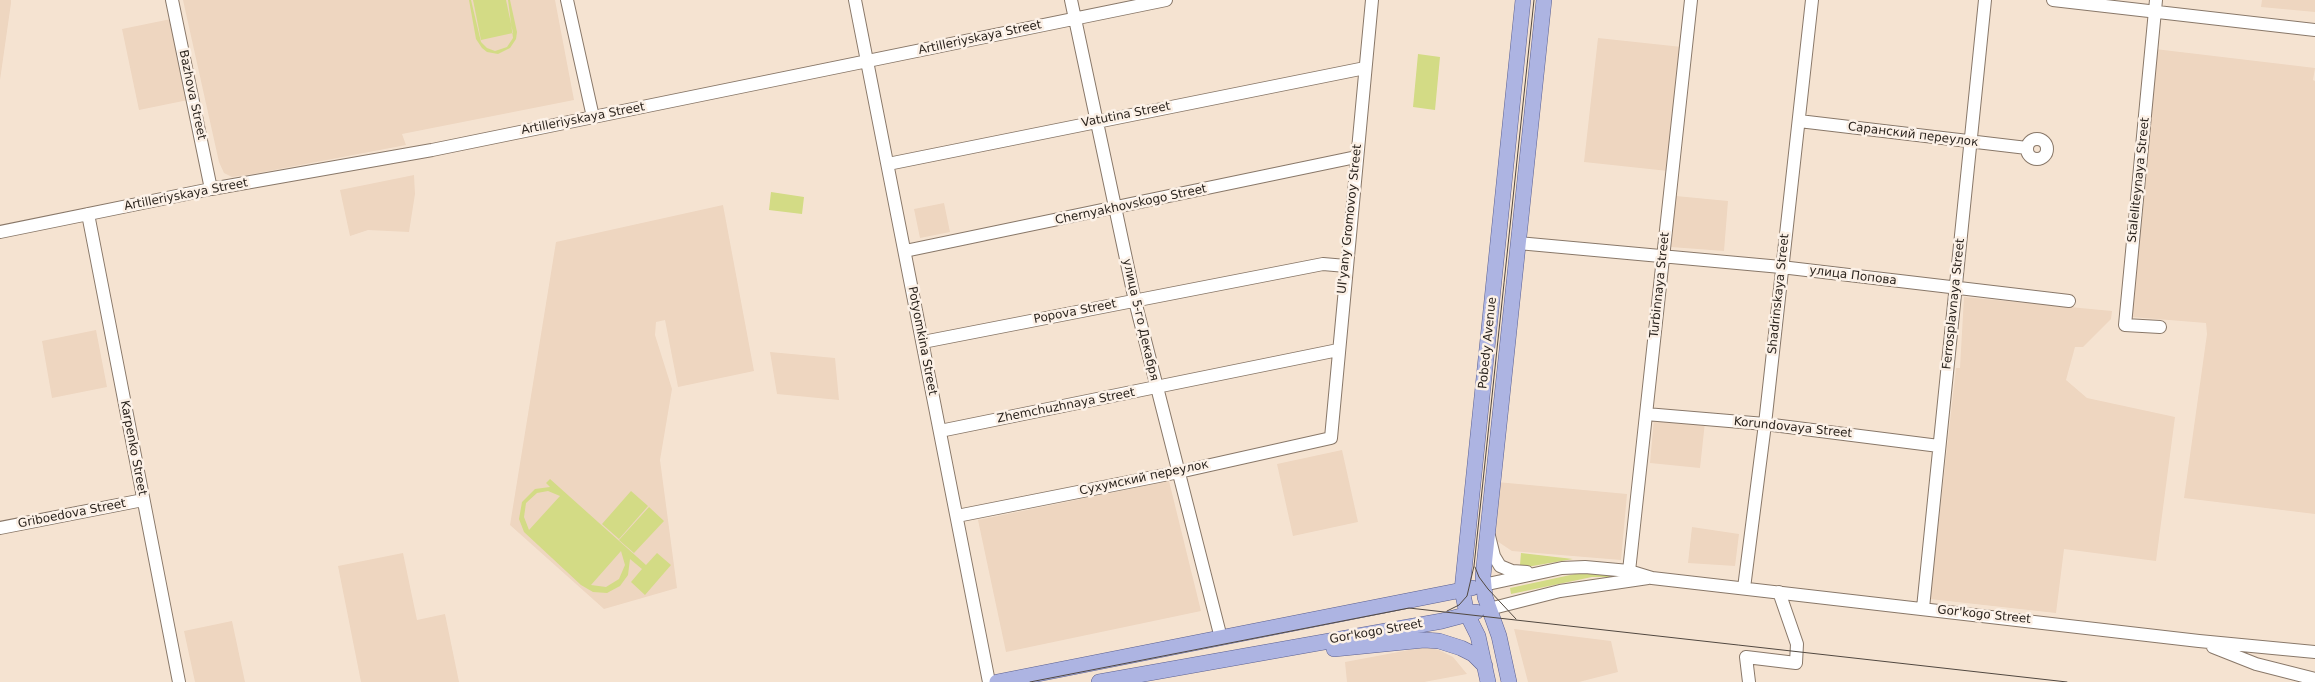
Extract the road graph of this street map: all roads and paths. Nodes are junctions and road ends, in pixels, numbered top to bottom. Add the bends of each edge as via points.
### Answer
1 (172, 0) edge
2 (567, 0) edge
3 (854, 0) edge
4 (1071, 0) edge
5 (1166, 0) edge
6 (1372, 0) edge
7 (1523, 0) edge
8 (1544, 0) edge
9 (1691, 0) edge
10 (1812, 0) edge
11 (1985, 0) edge
12 (2053, 0) edge
13 (2156, 6) edge
14 (1075, 19) junction
15 (2295, 27) junction
16 (2315, 30) edge
17 (2315, 38) edge
18 (868, 61) junction
19 (1365, 68) junction
20 (592, 117) junction
21 (1098, 120) junction
22 (1799, 121) junction
23 (1970, 143) junction
24 (2027, 148) dead end
25 (1356, 157) junction
26 (888, 164) junction
27 (211, 189) junction
28 (1115, 208) junction
29 (88, 214) junction
30 (0, 232) edge
31 (1518, 243) junction
32 (905, 251) junction
33 (1663, 257) junction
34 (1346, 266) junction
35 (1781, 267) junction
36 (1955, 290) junction
37 (1135, 301) junction
38 (2069, 302) dead end
39 (2160, 328) dead end
40 (923, 342) junction
41 (1338, 350) junction
42 (1156, 388) junction
43 (1646, 414) junction
44 (1765, 424) junction
45 (940, 431) junction
46 (1330, 438) joint
47 (1940, 446) junction
48 (1179, 472) junction
49 (144, 500) junction
50 (957, 516) junction
51 (0, 528) edge
52 (1488, 530) junction
53 (1630, 571) junction
54 (1540, 573) junction
55 (1652, 578) junction
56 (1483, 585) junction
57 (1744, 588) junction
58 (1462, 590) junction
59 (1780, 592) junction
60 (1923, 608) junction
61 (1489, 609) junction
62 (1467, 614) junction
63 (1221, 638) junction
64 (2199, 641) junction
65 (1277, 650) junction
66 (2315, 652) edge
67 (1143, 654) junction
68 (1484, 666) junction
69 (1146, 673) junction
70 (2315, 679) edge
71 (179, 682) edge
72 (989, 682) edge
73 (997, 682) edge
74 (1099, 682) edge
75 (1488, 682) edge
76 (1509, 682) edge
77 (1748, 682) edge

1 - 27 street, Bazhova Street
2 - 20 street
3 - 18 street, Potyomkina Street
4 - 14 street, улица 5-го Декабря
5 - 14 street, Artilleriyskaya Street
6 - 19 street, Ul'yany Gromovoy Street
7 - 58 main road, Pobedy Avenue
8 - 31 main road, Pobedy Avenue
9 - 33 street, Turbinnaya Street
10 - 22 street, Shadrinskaya Street
11 - 23 street, Ferrosplavnaya Street
12 - 13 street
13 - 15 street
13 - 39 street, Staleliteynaya Street via 2125,325
14 - 18 street, Artilleriyskaya Street
14 - 21 street, улица 5-го Декабря
15 - 16 street
15 - 17 street
18 - 20 street, Artilleriyskaya Street
18 - 26 street, Potyomkina Street
19 - 21 street, Vatutina Street
19 - 25 street, Ul'yany Gromovoy Street
20 - 27 street, Artilleriyskaya Street via 432,150
21 - 26 street, Vatutina Street
21 - 28 street, улица 5-го Декабря
22 - 23 street, Саранский переулок
22 - 35 street, Shadrinskaya Street
23 - 24 street, Саранский переулок
23 - 36 street, Ferrosplavnaya Street
25 - 28 street, Chernyakhovskogo Street
25 - 34 street, Ul'yany Gromovoy Street
26 - 32 street, Potyomkina Street
27 - 29 street, Artilleriyskaya Street
28 - 32 street, Chernyakhovskogo Street
28 - 37 street, улица 5-го Декабря
29 - 30 street, Artilleriyskaya Street
29 - 49 street, Karpenko Street
31 - 33 street, улица Попова
31 - 52 main road, Pobedy Avenue
32 - 40 street, Potyomkina Street
33 - 35 street, улица Попова
33 - 43 street, Turbinnaya Street
34 - 37 street, Popova Street via 1323,264
34 - 41 street, Ul'yany Gromovoy Street
35 - 36 street, улица Попова
35 - 44 street, Shadrinskaya Street
36 - 38 street, улица Попова
36 - 47 street, Ferrosplavnaya Street
37 - 40 street, Popova Street
37 - 42 street, улица 5-го Декабря
40 - 45 street, Potyomkina Street
41 - 42 street, Zhemchuzhnaya Street
41 - 46 street, Ul'yany Gromovoy Street
42 - 45 street, Zhemchuzhnaya Street
42 - 48 street, улица 5-го Декабря
43 - 44 street, Korundovaya Street
43 - 53 street, Turbinnaya Street
44 - 47 street, Korundovaya Street
44 - 57 street, Shadrinskaya Street
45 - 50 street, Potyomkina Street
46 - 48 street, Сухумский переулок
47 - 60 street, Ferrosplavnaya Street
48 - 50 street, Сухумский переулок
48 - 63 street, улица 5-го Декабря
49 - 51 street, Griboedova Street
49 - 71 street, Karpenko Street
50 - 72 street, Potyomkina Street
52 - 54 street, Gor'kogo Street via 1494,556 1500,566 1512,571
52 - 56 main road, Pobedy Avenue
53 - 54 street, Gor'kogo Street via 1585,567
53 - 55 street, Gor'kogo Street
54 - 56 street, Gor'kogo Street
55 - 57 street, Gor'kogo Street
55 - 61 street, Gor'kogo Street via 1560,591
56 - 58 main road, Gor'kogo Street
56 - 61 main road, Pobedy Avenue
57 - 59 street, Gor'kogo Street
58 - 62 main road, Pobedy Avenue
58 - 63 main road, Gor'kogo Street
59 - 60 street, Gor'kogo Street
59 - 77 street via 1797,644 1796,663 1746,657
60 - 64 street, Gor'kogo Street
61 - 62 main road, Gor'kogo Street
61 - 76 main road, Pobedy Avenue via 1499,636
62 - 65 main road, Gor'kogo Street
62 - 68 main road, Pobedy Avenue via 1478,636
63 - 67 main road, Gor'kogo Street
64 - 66 street, Gor'kogo Street
64 - 70 street via 2256,664
65 - 68 main road via 1303,652 1439,641 1473,654
65 - 69 main road, Gor'kogo Street
67 - 69 main road
67 - 73 main road, Gor'kogo Street
68 - 75 main road, Pobedy Avenue
69 - 74 main road, Gor'kogo Street

